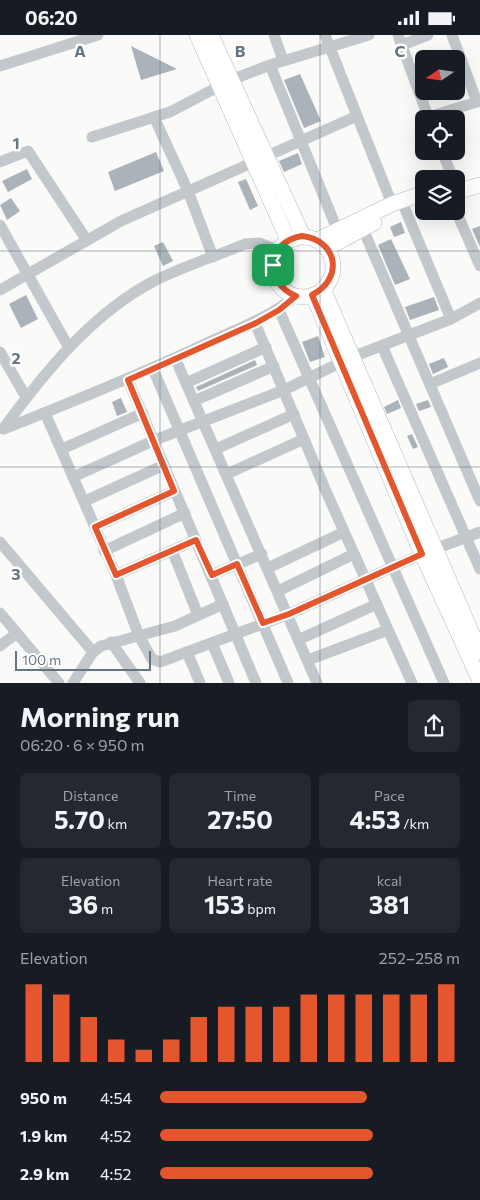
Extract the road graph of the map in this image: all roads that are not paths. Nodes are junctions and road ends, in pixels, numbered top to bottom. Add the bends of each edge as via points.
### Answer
1 (98, 35) edge
2 (197, 35) edge
3 (211, 35) edge
4 (274, 35) edge
5 (370, 35) edge
6 (428, 35) edge
7 (452, 35) edge
8 (400, 40) edge
9 (327, 41) edge
10 (283, 60) junction
11 (270, 65) junction
12 (0, 66) edge
13 (226, 83) junction
14 (479, 102) edge
15 (425, 110) edge
16 (454, 110) edge
17 (357, 116) junction
18 (154, 117) junction
19 (92, 137) dead end
20 (301, 140) junction
21 (259, 159) junction
22 (0, 163) edge
23 (480, 176) edge
24 (465, 182) edge
25 (480, 185) edge
26 (465, 186) edge
27 (188, 191) junction
28 (415, 198) edge
29 (415, 203) edge
30 (399, 206) junction
31 (460, 220) edge
32 (0, 225) edge
33 (337, 229) junction
34 (363, 229) junction
35 (86, 239) junction
36 (302, 243) junction
37 (213, 257) junction
38 (480, 266) edge
39 (27, 274) junction
40 (0, 290) edge
41 (318, 292) junction
42 (296, 296) junction
43 (480, 303) edge
44 (279, 310) junction
45 (451, 319) junction
46 (256, 323) junction
47 (410, 335) junction
48 (382, 346) junction
49 (266, 347) junction
50 (70, 348) junction
51 (0, 353) edge
52 (175, 358) junction
53 (346, 360) junction
54 (480, 363) edge
55 (274, 366) junction
56 (153, 369) junction
57 (311, 377) junction
58 (128, 380) junction
59 (186, 383) junction
60 (430, 384) junction
61 (284, 390) junction
62 (26, 397) junction
63 (194, 401) junction
64 (45, 413) junction
65 (143, 413) junction
66 (294, 415) junction
67 (204, 423) junction
68 (2, 429) edge
69 (180, 431) junction
70 (304, 439) junction
71 (155, 441) junction
72 (62, 449) junction
73 (216, 449) junction
74 (164, 465) junction
75 (227, 474) junction
76 (73, 477) junction
77 (174, 491) junction
78 (85, 501) junction
79 (480, 501) edge
80 (185, 513) junction
81 (95, 527) junction
82 (344, 532) junction
83 (480, 532) edge
84 (466, 538) junction
85 (196, 540) junction
86 (0, 542) edge
87 (172, 550) junction
88 (104, 551) junction
89 (428, 552) junction
90 (262, 554) junction
91 (354, 554) junction
92 (237, 564) junction
93 (268, 569) junction
94 (393, 569) junction
95 (480, 569) edge
96 (116, 575) junction
97 (212, 575) junction
98 (366, 580) junction
99 (278, 591) junction
100 (223, 604) junction
101 (377, 604) junction
102 (0, 613) edge
103 (289, 614) junction
104 (198, 615) junction
105 (263, 623) junction
106 (388, 630) junction
107 (235, 632) junction
108 (17, 633) junction
109 (136, 637) junction
110 (300, 639) junction
111 (115, 641) junction
112 (212, 643) junction
113 (0, 646) edge
114 (93, 652) junction
115 (480, 652) edge
116 (187, 653) junction
117 (308, 660) junction
118 (480, 681) edge
119 (59, 683) edge
120 (73, 683) edge
121 (140, 683) edge
122 (200, 683) edge
123 (229, 683) edge
124 (256, 683) edge
125 (288, 683) edge
126 (317, 683) edge
127 (412, 683) edge
128 (444, 683) edge

1 - 12 street
2 - 13 main road
3 - 13 main road
4 - 10 street
5 - 9 street
6 - 8 street
7 - 14 street
8 - 15 street
9 - 10 street
9 - 17 street
10 - 11 street
11 - 13 street
11 - 20 street
13 - 18 street
13 - 21 main road
14 - 16 street
17 - 20 street
17 - 30 street
18 - 19 street
18 - 27 street
20 - 21 street
20 - 33 street
21 - 27 street
21 - 36 main road
22 - 35 street via 28,151
23 - 24 main road
25 - 26 main road
27 - 35 street
27 - 37 street
28 - 30 main road
29 - 30 main road
30 - 33 main road
30 - 34 main road
30 - 45 street
31 - 38 street
32 - 39 street
33 - 36 main road
34 - 36 main road
34 - 47 street
35 - 39 street
36 - 37 street via 253,243
36 - 41 main road via 332,256 333,274
36 - 42 main road via 273,265 279,285
37 - 50 street via 156,280 133,294
39 - 40 street
39 - 50 street
41 - 42 main road
41 - 53 main road
42 - 44 street
43 - 45 street
44 - 46 street
44 - 57 street
45 - 47 street
46 - 49 street
46 - 52 street
47 - 48 street
47 - 60 street
48 - 53 street
48 - 84 street
49 - 55 street
49 - 59 street
50 - 62 street
51 - 62 street
52 - 56 street
52 - 59 street
53 - 57 street
53 - 89 main road
54 - 60 street
55 - 61 street
55 - 63 street
56 - 58 street
56 - 69 street
57 - 61 street
57 - 94 street
58 - 64 street
58 - 65 street
59 - 63 street
60 - 79 street
61 - 66 street
61 - 67 street
62 - 68 street
63 - 67 street
64 - 68 street
64 - 72 street
65 - 71 street
65 - 72 street
66 - 70 street
66 - 73 street
67 - 69 street
67 - 73 street
69 - 71 street
69 - 92 street
70 - 75 street
70 - 82 street
71 - 74 street
71 - 76 street
72 - 76 street
73 - 75 street
74 - 77 street
74 - 78 street
75 - 90 street
76 - 78 street
77 - 80 street
77 - 81 street
78 - 81 street
80 - 85 street
80 - 88 street
81 - 88 street
82 - 91 street
82 - 93 street
83 - 84 street
84 - 89 street
84 - 95 street
85 - 87 street
85 - 97 street
86 - 114 street
87 - 96 street
87 - 104 street
88 - 96 street
89 - 94 street
89 - 115 main road
89 - 118 main road
90 - 92 street
90 - 93 street
91 - 98 street
91 - 99 street
92 - 97 street
92 - 105 street
93 - 99 street
94 - 98 street
94 - 128 street
96 - 109 street
97 - 100 street
98 - 101 street
98 - 103 street
99 - 103 street
100 - 104 street
100 - 107 street
101 - 106 street
101 - 110 street
102 - 108 street
103 - 105 street
103 - 110 street
104 - 109 street via 175,626
105 - 107 street
105 - 125 street
106 - 117 street
106 - 127 street
107 - 112 street
107 - 124 street
108 - 113 street
108 - 119 street
109 - 111 street
109 - 116 street via 155,662
110 - 117 street
111 - 114 street
111 - 121 street
112 - 116 street
112 - 123 street
114 - 120 street
116 - 122 street
117 - 126 street

